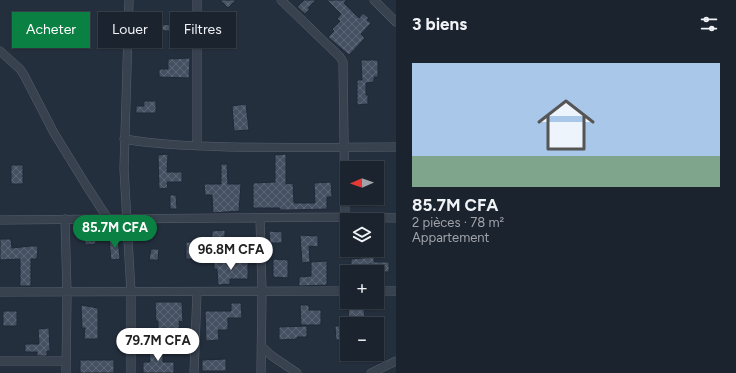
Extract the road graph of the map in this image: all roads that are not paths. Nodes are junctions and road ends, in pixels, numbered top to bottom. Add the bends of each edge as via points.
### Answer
1 (129, 0) edge
2 (197, 0) edge
3 (281, 0) edge
4 (374, 0) edge
5 (396, 22) edge
6 (0, 51) edge
7 (124, 139) junction
8 (197, 146) junction
9 (345, 147) junction
10 (396, 147) edge
11 (345, 213) edge
12 (340, 217) edge
13 (260, 218) junction
14 (384, 218) edge
15 (396, 218) edge
16 (65, 219) junction
17 (108, 219) junction
18 (127, 219) junction
19 (0, 220) edge
20 (262, 291) junction
21 (340, 291) edge
22 (384, 291) edge
23 (396, 291) edge
24 (0, 292) edge
25 (67, 292) junction
26 (131, 292) junction
27 (198, 292) junction
28 (261, 346) junction
29 (0, 361) edge
30 (66, 361) junction
31 (396, 361) edge
32 (66, 373) edge
33 (131, 373) edge
34 (194, 373) edge
35 (261, 373) edge
36 (297, 373) edge
37 (371, 373) edge

1 - 7 street
2 - 8 street
3 - 9 street via 342,60
4 - 5 street
6 - 17 street via 24,75 54,133
7 - 8 street
7 - 18 street
8 - 9 street
9 - 10 street
9 - 11 street
12 - 13 street
13 - 18 street
13 - 20 street
14 - 15 street
16 - 17 street
16 - 19 street
16 - 25 street
17 - 18 street
18 - 26 street
20 - 21 street
20 - 27 street
20 - 28 street
22 - 23 street
24 - 25 street
25 - 26 street
25 - 30 street
26 - 27 street
26 - 33 street
27 - 34 street
28 - 35 street
28 - 36 street
29 - 30 street
30 - 32 street
31 - 37 street

